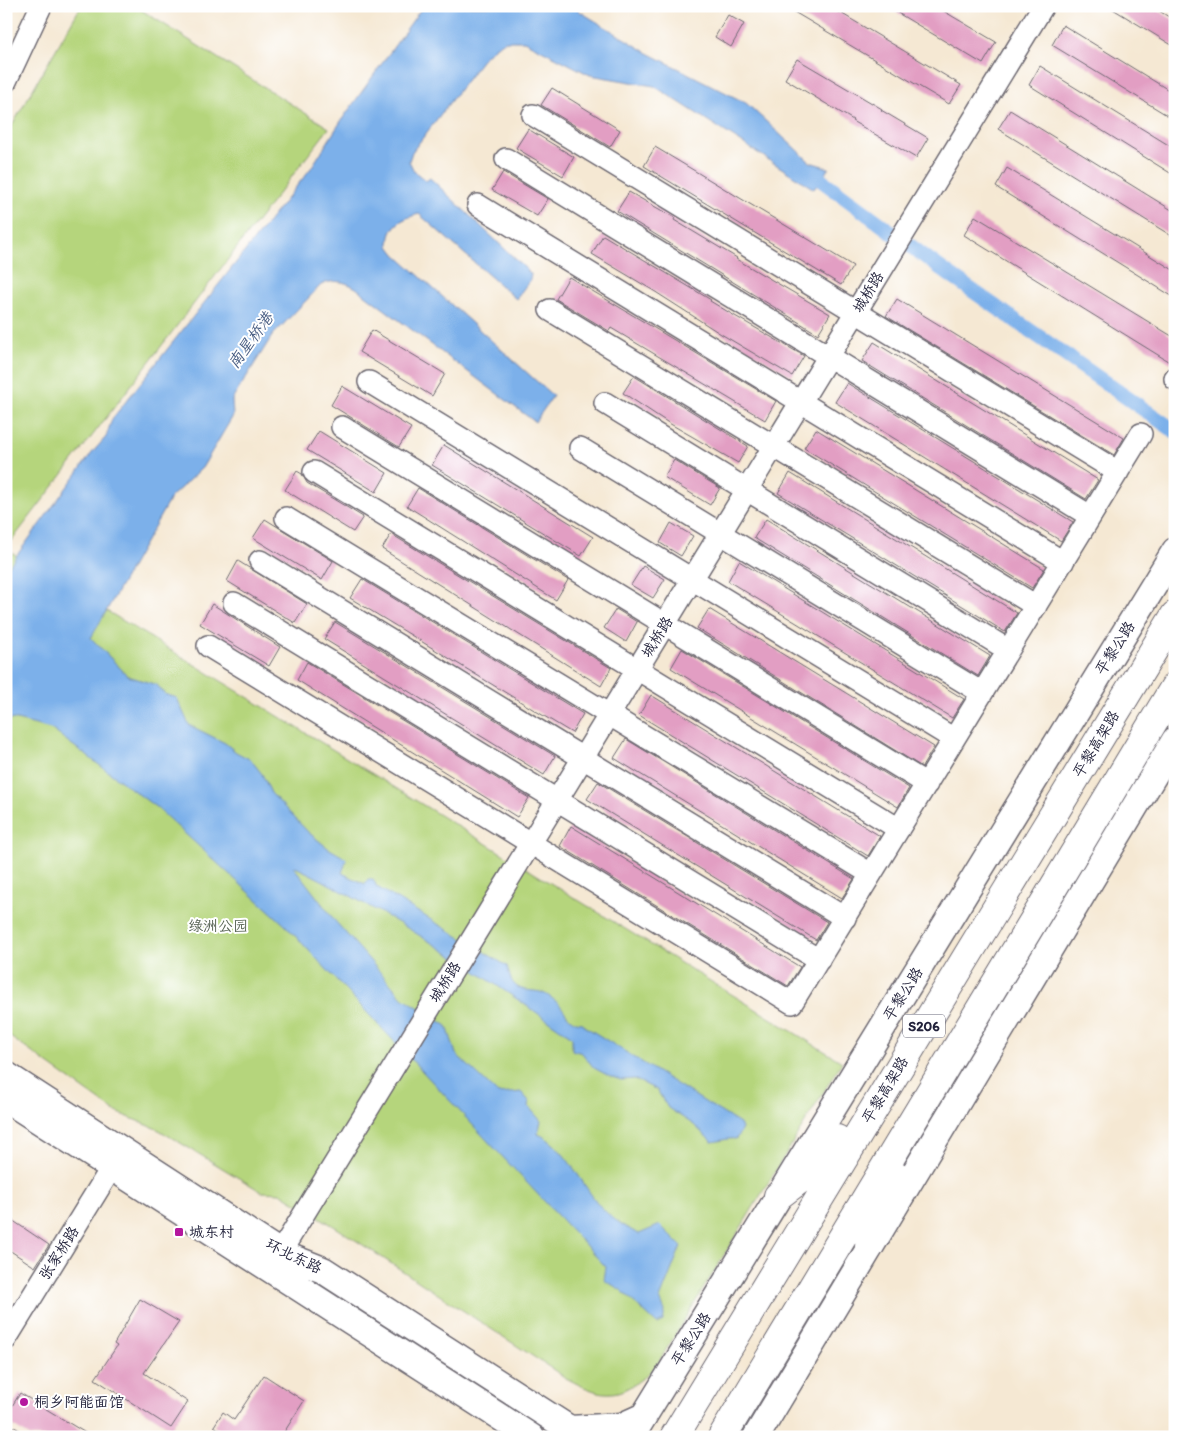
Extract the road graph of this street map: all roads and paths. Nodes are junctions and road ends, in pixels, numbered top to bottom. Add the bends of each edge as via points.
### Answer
1 (41, 6) edge
2 (1043, 6) edge
3 (6, 81) edge
4 (533, 115) dead end
5 (506, 159) dead end
6 (478, 205) dead end
7 (550, 310) dead end
8 (856, 312) junction
9 (829, 356) junction
10 (370, 382) dead end
11 (801, 402) junction
12 (605, 403) dead end
13 (342, 427) dead end
14 (1141, 434) dead end
15 (774, 446) junction
16 (580, 448) dead end
17 (314, 472) dead end
18 (1118, 472) junction
19 (747, 490) junction
20 (1090, 516) junction
21 (286, 518) dead end
22 (720, 533) junction
23 (1175, 550) edge
24 (260, 560) dead end
25 (1062, 562) junction
26 (692, 579) junction
27 (234, 603) dead end
28 (1036, 606) junction
29 (1175, 615) edge
30 (665, 624) junction
31 (208, 646) dead end
32 (1008, 650) junction
33 (637, 669) junction
34 (1175, 686) edge
35 (982, 693) junction
36 (1120, 704) junction
37 (609, 715) junction
38 (1153, 722) junction
39 (954, 739) junction
40 (1175, 740) edge
41 (583, 758) junction
42 (926, 784) junction
43 (557, 800) junction
44 (899, 829) junction
45 (531, 843) junction
46 (871, 874) junction
47 (845, 918) junction
48 (819, 960) junction
49 (6, 1075) edge
50 (6, 1099) edge
51 (112, 1167) junction
52 (778, 1196) junction
53 (868, 1247) junction
54 (275, 1261) junction
55 (6, 1339) edge
56 (637, 1426) edge
57 (576, 1433) edge
58 (531, 1437) edge
59 (674, 1437) edge
60 (722, 1437) edge
61 (756, 1437) edge

1 - 3 street
2 - 8 street, 城桥路
4 - 8 street
5 - 9 street
6 - 11 street
7 - 15 street
8 - 9 street, 城桥路
8 - 18 street
9 - 11 street, 城桥路
9 - 20 street
10 - 26 street
11 - 15 street, 城桥路
11 - 25 street
12 - 19 street
13 - 30 street
14 - 18 street
15 - 19 street, 城桥路
15 - 28 street
16 - 22 street
17 - 33 street
18 - 20 street
19 - 22 street, 城桥路
19 - 32 street
20 - 25 street
21 - 37 street
22 - 26 street, 城桥路
22 - 35 street
23 - 52 main road, 平黎公路
24 - 41 street
25 - 28 street
26 - 30 street, 城桥路
26 - 39 street
27 - 43 street
28 - 32 street
29 - 36 highway, 平黎高架路 / S206
30 - 33 street, 城桥路
30 - 42 street
31 - 45 street
32 - 35 street
33 - 37 street, 城桥路
33 - 44 street
34 - 38 highway, S206
35 - 39 street
36 - 52 highway via 1050,792 823,1162
36 - 59 highway, 平黎高架路 / S206
37 - 41 street, 城桥路
37 - 46 street
38 - 53 highway via 1101,837 889,1188
38 - 60 highway, S206
39 - 42 street
40 - 53 main road
41 - 43 street, 城桥路
41 - 47 street
42 - 44 street
43 - 45 street, 城桥路
43 - 48 street
44 - 46 street
45 - 48 street via 792,1003
45 - 54 street, 城桥路
46 - 47 street
47 - 48 street
49 - 54 main road, 环北东路
50 - 51 main road, 环北东路
51 - 54 main road, 环北东路
51 - 55 street, 张家桥路
52 - 56 main road, 平黎公路
53 - 61 main road
54 - 57 main road, 环北东路 via 323,1270
54 - 58 main road, 环北东路
56 - 57 main road

